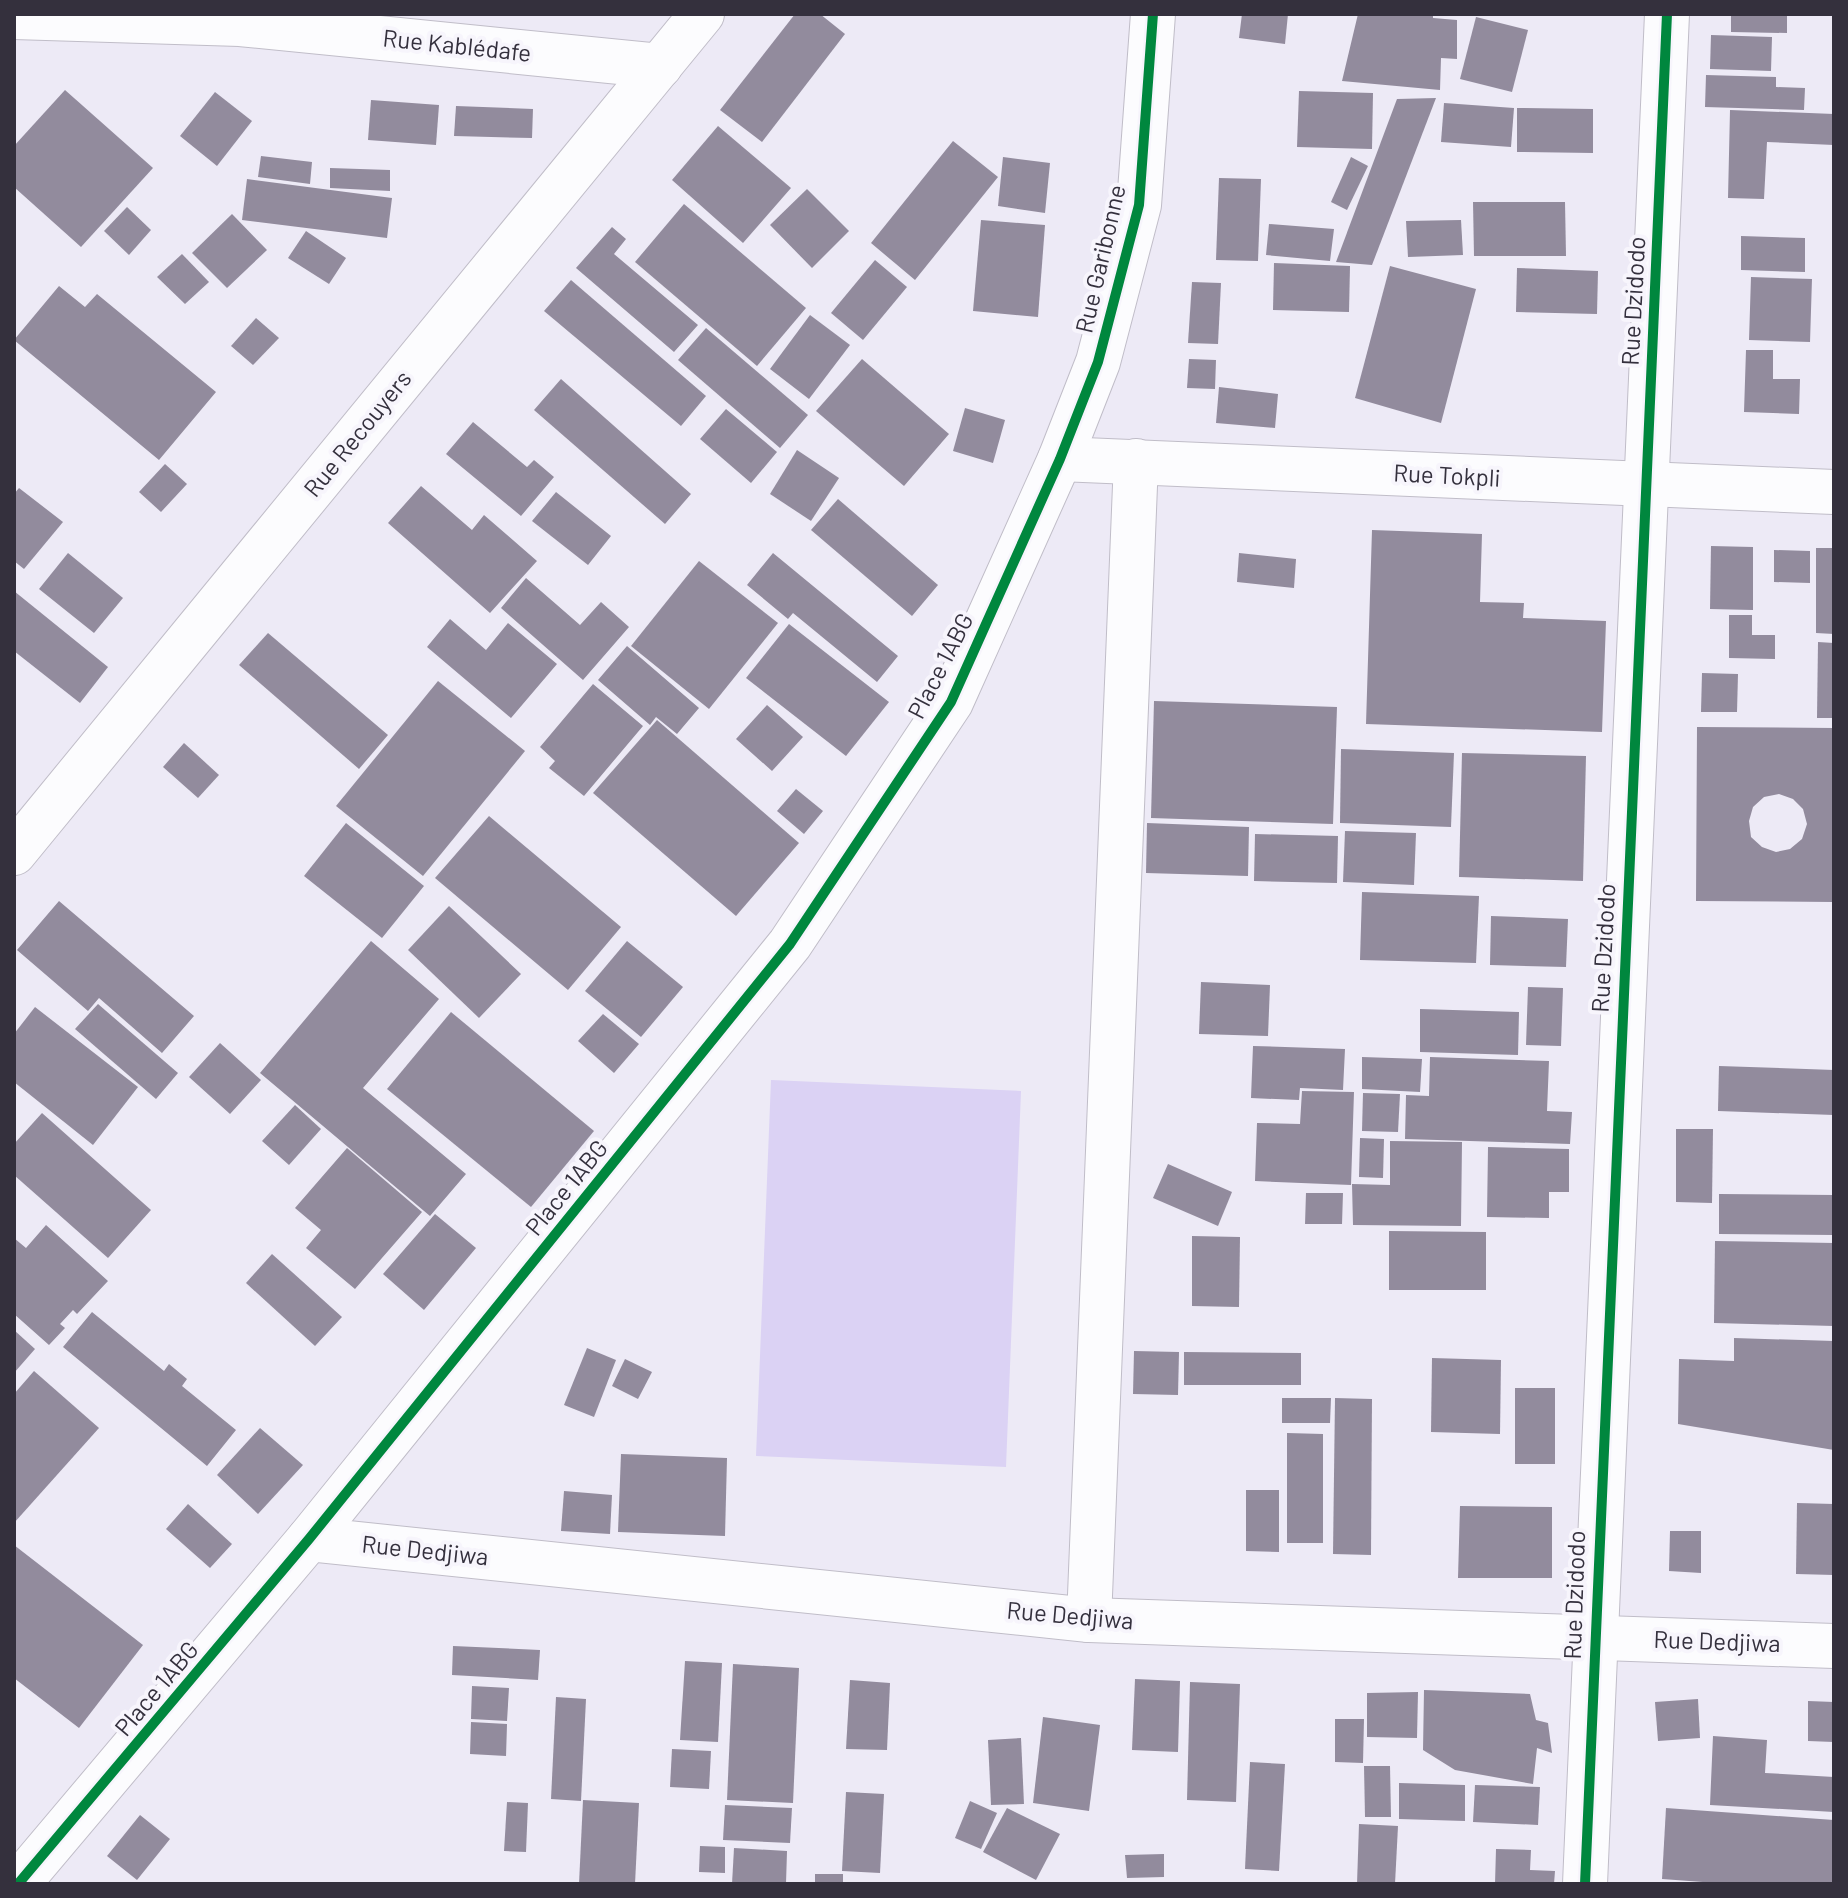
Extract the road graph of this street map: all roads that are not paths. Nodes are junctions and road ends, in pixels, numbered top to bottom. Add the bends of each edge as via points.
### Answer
1 (702, 14) edge
2 (1153, 14) edge
3 (1667, 14) edge
4 (14, 17) edge
5 (240, 19) edge
6 (660, 66) junction
7 (1060, 459) junction
8 (1136, 461) junction
9 (1645, 485) junction
10 (1834, 492) edge
11 (14, 853) edge
12 (309, 1539) junction
13 (1089, 1620) junction
14 (1593, 1639) junction
15 (1834, 1646) edge
16 (18, 1884) edge
17 (1585, 1884) edge

1 - 6 street, Rue Recouyers
2 - 7 street, Rue Garibonne via 1139,205 1098,362
3 - 9 street, Rue Dzidodo
4 - 5 street, Rue Kablédafe
5 - 6 street, Rue Kablédafe
6 - 11 street, Rue Recouyers
7 - 8 street, Rue Tokpli
7 - 12 street, Place 1ABG via 951,702 790,944
8 - 9 street, Rue Tokpli
8 - 13 street
9 - 10 street, Rue Tokpli
9 - 14 street, Rue Dzidodo
12 - 13 street, Rue Dedjiwa
12 - 16 street, Place 1ABG
13 - 14 street, Rue Dedjiwa
14 - 15 street, Rue Dedjiwa
14 - 17 street, Rue Dzidodo

